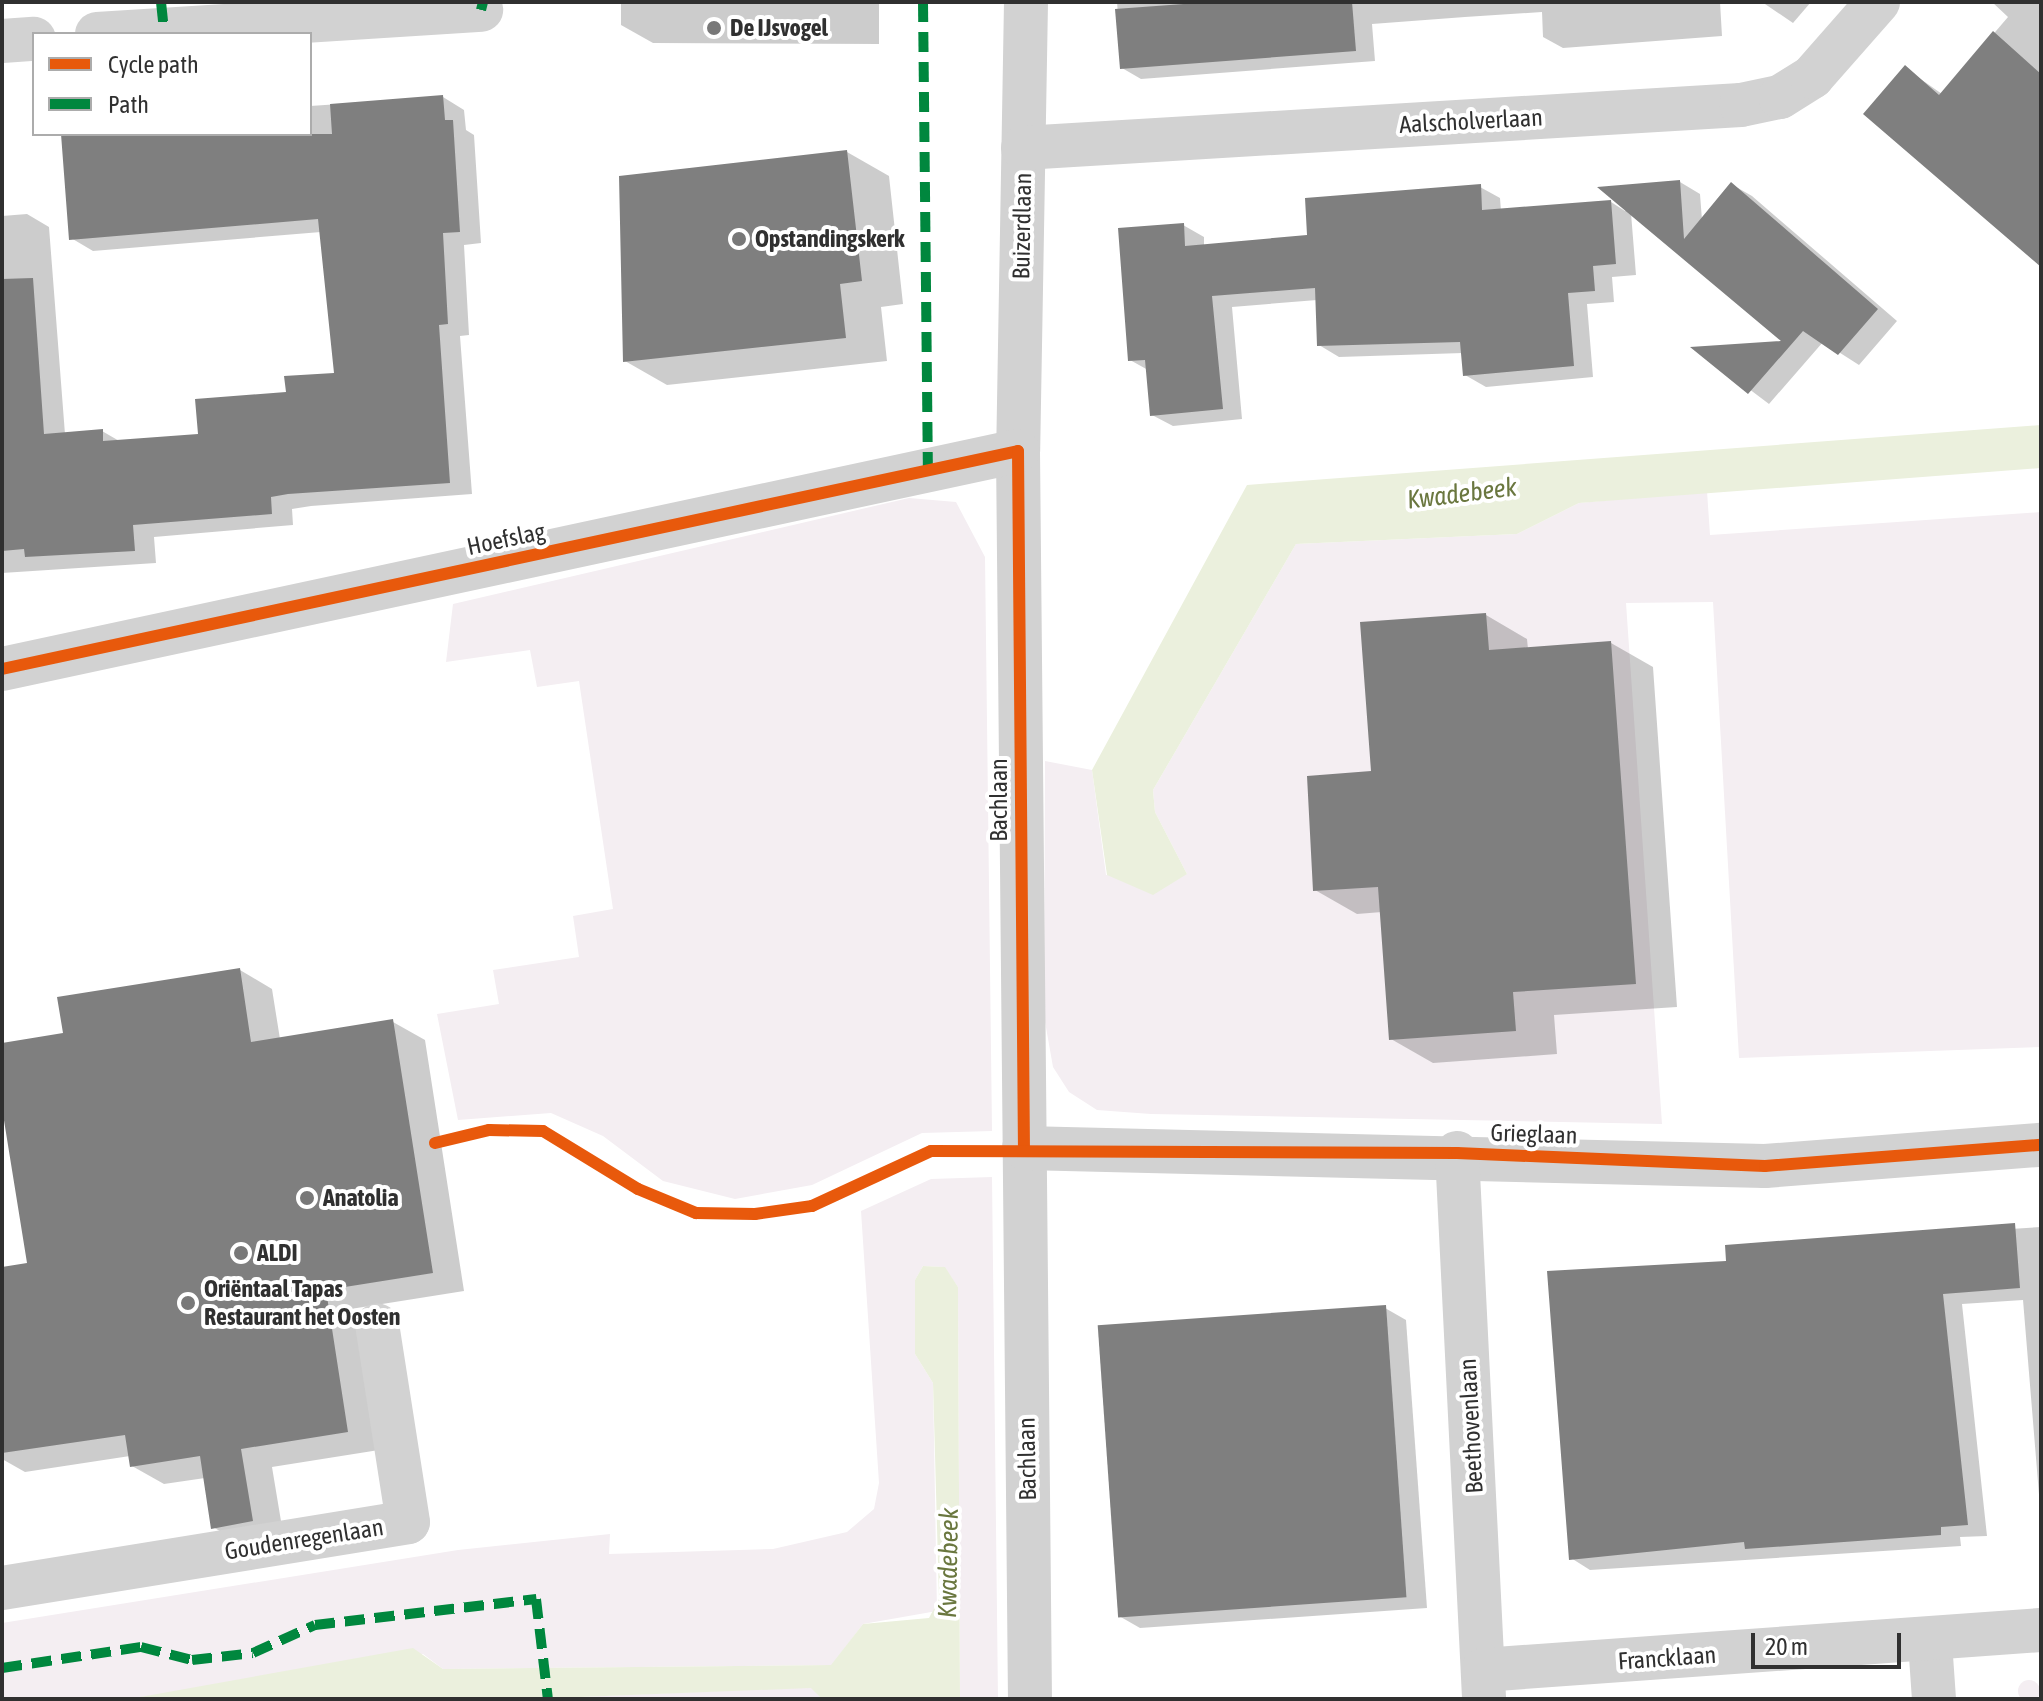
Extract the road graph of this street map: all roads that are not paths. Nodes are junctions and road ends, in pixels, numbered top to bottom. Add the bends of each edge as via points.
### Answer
1 (1026, 2) edge
2 (1878, 2) edge
3 (481, 10) dead end
4 (129, 32) edge
5 (32, 39) edge
6 (2, 41) edge
7 (1023, 148) junction
8 (1018, 451) junction
9 (2, 669) edge
10 (2041, 1145) edge
11 (1024, 1148) junction
12 (1457, 1153) junction
13 (377, 1325) dead end
14 (2, 1588) edge
15 (2041, 1630) edge
16 (1930, 1642) junction
17 (1484, 1684) edge
18 (1030, 1699) edge
19 (1934, 1699) edge

1 - 7 street, Buizerdlaan
2 - 7 street, Aalscholverlaan via 1812,77 1780,97 1741,105
3 - 4 street
5 - 6 street
7 - 8 street, Buizerdlaan
8 - 9 street, Hoefslag
8 - 11 street, Bachlaan
10 - 12 street, Grieglaan via 1765,1166
11 - 12 street, Grieglaan
11 - 18 street, Bachlaan
12 - 17 street, Beethovenlaan
13 - 14 street, Goudenregenlaan via 408,1522
15 - 16 street, Francklaan
16 - 17 street, Francklaan
16 - 19 street

